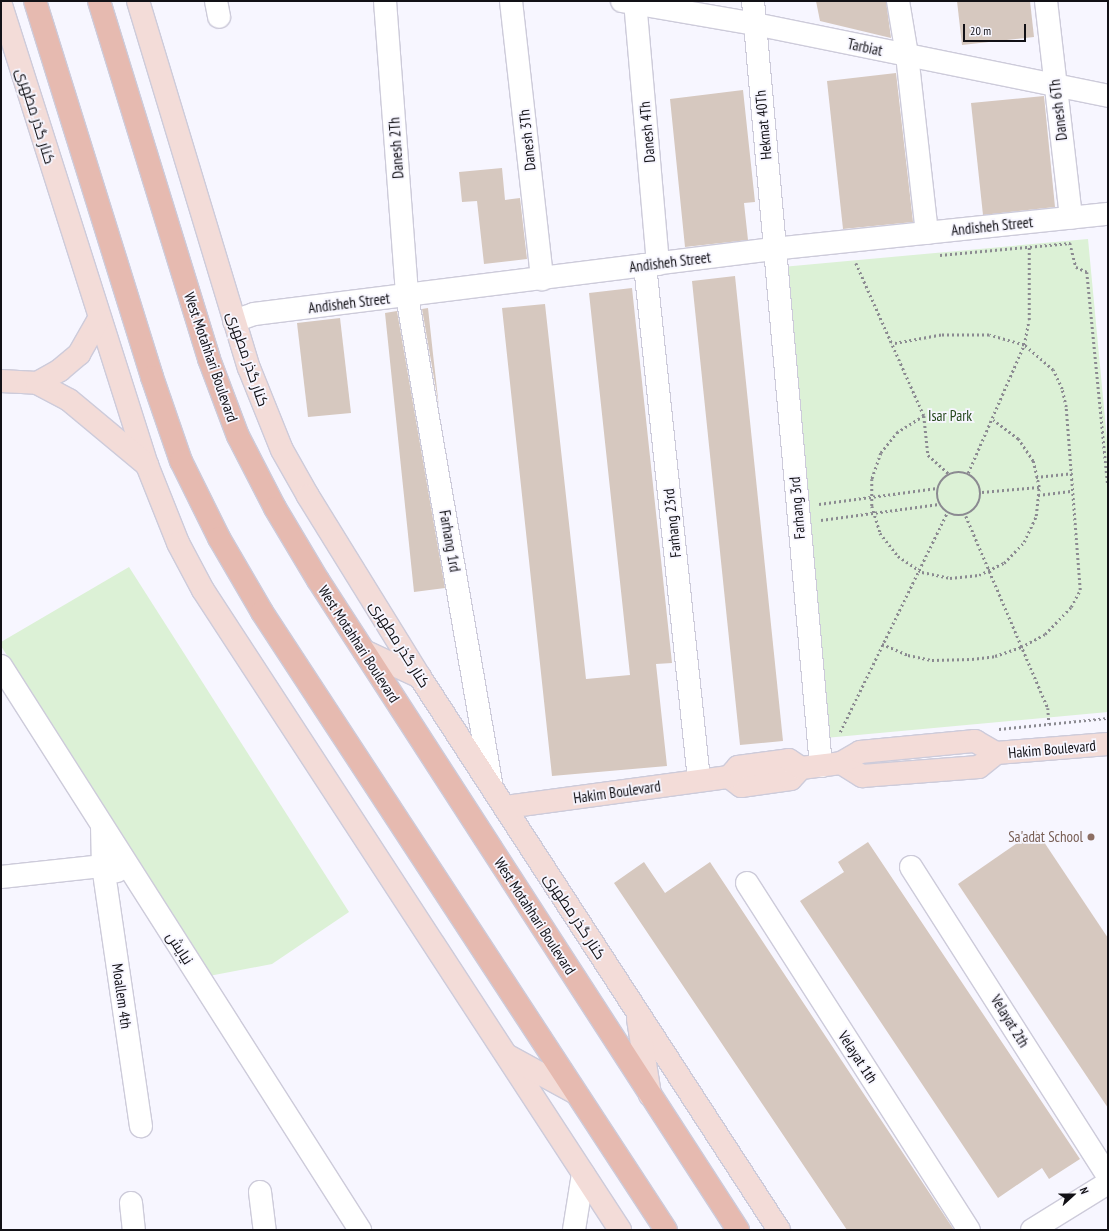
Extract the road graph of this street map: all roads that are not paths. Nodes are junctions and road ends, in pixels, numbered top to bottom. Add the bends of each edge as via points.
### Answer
1 (35, 1) edge
2 (99, 1) edge
3 (138, 1) edge
4 (385, 1) edge
5 (511, 1) edge
6 (752, 1) edge
7 (898, 1) edge
8 (1046, 1) edge
9 (631, 2) edge
10 (1, 6) edge
11 (755, 24) junction
12 (907, 55) junction
13 (1056, 86) junction
14 (1108, 96) edge
15 (1108, 214) edge
16 (1071, 218) junction
17 (927, 233) junction
18 (773, 249) junction
19 (652, 265) junction
20 (542, 279) junction
21 (407, 296) junction
22 (99, 319) junction
23 (234, 321) junction
24 (1, 381) edge
25 (37, 383) junction
26 (147, 465) junction
27 (364, 651) junction
28 (1, 666) edge
29 (420, 677) junction
30 (1108, 744) edge
31 (821, 766) junction
32 (698, 780) junction
33 (492, 787) junction
34 (506, 808) junction
35 (102, 826) junction
36 (103, 866) junction
37 (911, 867) dead end
38 (1, 876) edge
39 (135, 877) junction
40 (747, 883) dead end
41 (636, 1010) junction
42 (505, 1055) junction
43 (576, 1093) junction
44 (650, 1095) junction
45 (141, 1126) dead end
46 (583, 1174) junction
47 (1108, 1176) edge
48 (1108, 1183) edge
49 (260, 1192) dead end
50 (131, 1203) dead end
51 (134, 1230) edge
52 (265, 1230) edge
53 (360, 1230) edge
54 (574, 1230) edge
55 (620, 1230) edge
56 (666, 1230) edge
57 (738, 1230) edge
58 (779, 1230) edge
59 (969, 1230) edge
60 (1032, 1230) edge

1 - 43 main road via 152,377 181,461 219,538 262,612
2 - 27 main road, West Motahhari Boulevard via 209,359 238,436 275,508
3 - 23 street, کنار گذر مطهری
4 - 21 street, Danesh 2Th
5 - 20 street, Danesh 3Th
6 - 11 street, Hekmat 40Th
7 - 12 street
8 - 13 street, Danesh 6Th
9 - 11 street, Tarbiat
9 - 19 street, Danesh 4Th
10 - 22 street, کنار گذر مطهری
11 - 12 street, Tarbiat
11 - 18 street, Hekmat 40Th
12 - 13 street, Tarbiat
12 - 17 street
13 - 14 street, Tarbiat
13 - 16 street, Danesh 6Th
15 - 16 street, Andisheh Street
16 - 17 street, Andisheh Street
17 - 18 street, Andisheh Street
18 - 19 street, Andisheh Street
18 - 31 street, Farhang 3rd
19 - 20 street, Andisheh Street
19 - 32 street, Farhang 23rd
20 - 21 street, Andisheh Street
21 - 23 street, Andisheh Street via 254,314
21 - 33 street, Farhang 1rd
22 - 25 street via 79,354 60,370
22 - 26 street, کنار گذر مطهری
23 - 29 street, کنار گذر مطهری via 249,368 282,450
24 - 25 street
25 - 26 street via 69,400
26 - 42 street, کنار گذر مطهری via 178,543 203,590
27 - 29 street
27 - 44 main road, West Motahhari Boulevard
28 - 35 street, نيايش
29 - 33 street, کنار گذر مطهری
30 - 31 street, Hakim Boulevard via 996,753 975,741 860,752
31 - 32 street, Hakim Boulevard via 791,779 741,786 729,777
32 - 34 street, Hakim Boulevard
33 - 34 street, کنار گذر مطهری
34 - 41 street, کنار گذر مطهری
35 - 36 street, Moallem 4th
35 - 39 street, نيايش
36 - 38 street
36 - 39 street
36 - 45 street, Moallem 4th
37 - 47 street, Velayat 2th
39 - 53 street, نيايش
40 - 59 street, Velayat 1th
41 - 44 street
41 - 58 street, کنار گذر مطهری
42 - 43 street
42 - 46 street, کنار گذر مطهری
43 - 56 main road
44 - 57 main road, West Motahhari Boulevard
46 - 54 street
46 - 55 street, کنار گذر مطهری
48 - 60 street
49 - 52 street
50 - 51 street

